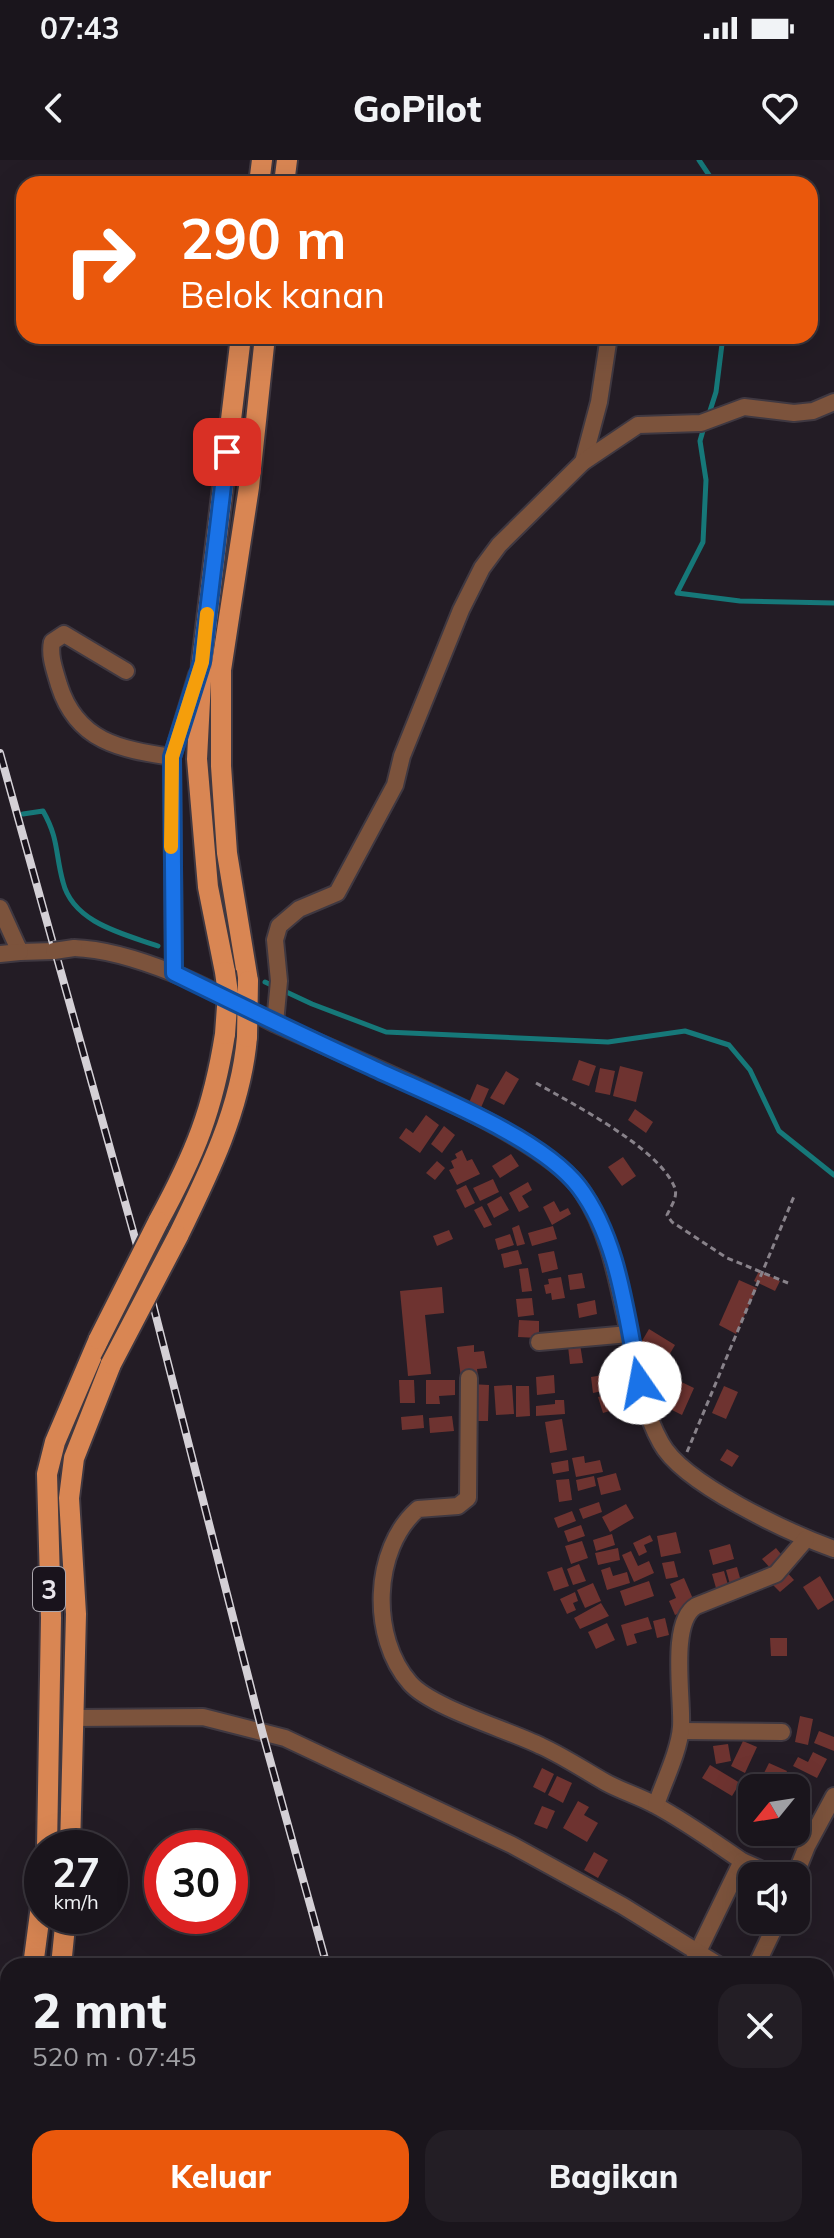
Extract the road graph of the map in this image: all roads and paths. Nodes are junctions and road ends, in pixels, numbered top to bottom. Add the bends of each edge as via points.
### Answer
1 (240, 344) edge
2 (264, 344) edge
3 (608, 344) edge
4 (834, 402) edge
5 (583, 462) junction
6 (202, 662) junction
7 (126, 671) dead end
8 (172, 757) junction
9 (0, 908) edge
10 (20, 952) junction
11 (0, 954) edge
12 (174, 973) junction
13 (275, 1023) junction
14 (536, 1083) dead end
15 (795, 1194) dead end
16 (764, 1270) junction
17 (788, 1283) dead end
18 (629, 1334) junction
19 (539, 1342) dead end
20 (469, 1378) dead end
21 (681, 1467) junction
22 (806, 1539) junction
23 (834, 1549) edge
24 (74, 1718) junction
25 (681, 1731) junction
26 (782, 1732) dead end
27 (834, 1796) edge
28 (656, 1805) junction
29 (47, 1830) edge
30 (71, 1830) edge
31 (742, 1861) joint
32 (802, 1862) edge
33 (37, 1934) edge
34 (64, 1934) edge
35 (771, 1934) edge
36 (34, 1958) edge
37 (62, 1958) edge
38 (693, 1958) edge
39 (694, 1958) edge
40 (760, 1958) edge

1 - 6 main road, 3
2 - 24 main road, 3, bridge via 221,670 227,853 248,981 245,1064 224,1131 178,1236 111,1364 74,1458 69,1498 76,1614
3 - 5 street
4 - 5 street via 813,411 744,407 708,422 638,425
5 - 13 street via 482,568 435,671 395,785 337,893 299,909 279,926
6 - 8 street
6 - 29 main road, 3, bridge via 197,759 202,841 228,993 225,1034 194,1156 99,1339 55,1442 47,1474
7 - 8 street via 64,634 52,642 54,670 72,714 99,739 121,750
8 - 12 street
9 - 10 street
10 - 11 street
10 - 12 street, bridge via 74,948
12 - 13 street
13 - 18 street via 479,1119 561,1168 600,1222
14 - 16 path via 597,1116 661,1169 675,1187 667,1215 672,1222 727,1258
15 - 16 path
16 - 17 path
16 - 21 path
18 - 19 street
18 - 21 street via 656,1433
20 - 28 street via 468,1498 458,1506 414,1511 385,1562 383,1616 401,1669 416,1689
21 - 22 street
22 - 23 street
22 - 25 street via 776,1574 691,1609 680,1642
24 - 30 main road, 3
24 - 38 street via 203,1717 285,1738 512,1845 623,1906
25 - 26 street
25 - 28 street
27 - 32 street
28 - 31 street
31 - 39 street
33 - 36 main road
34 - 37 main road
35 - 40 street

